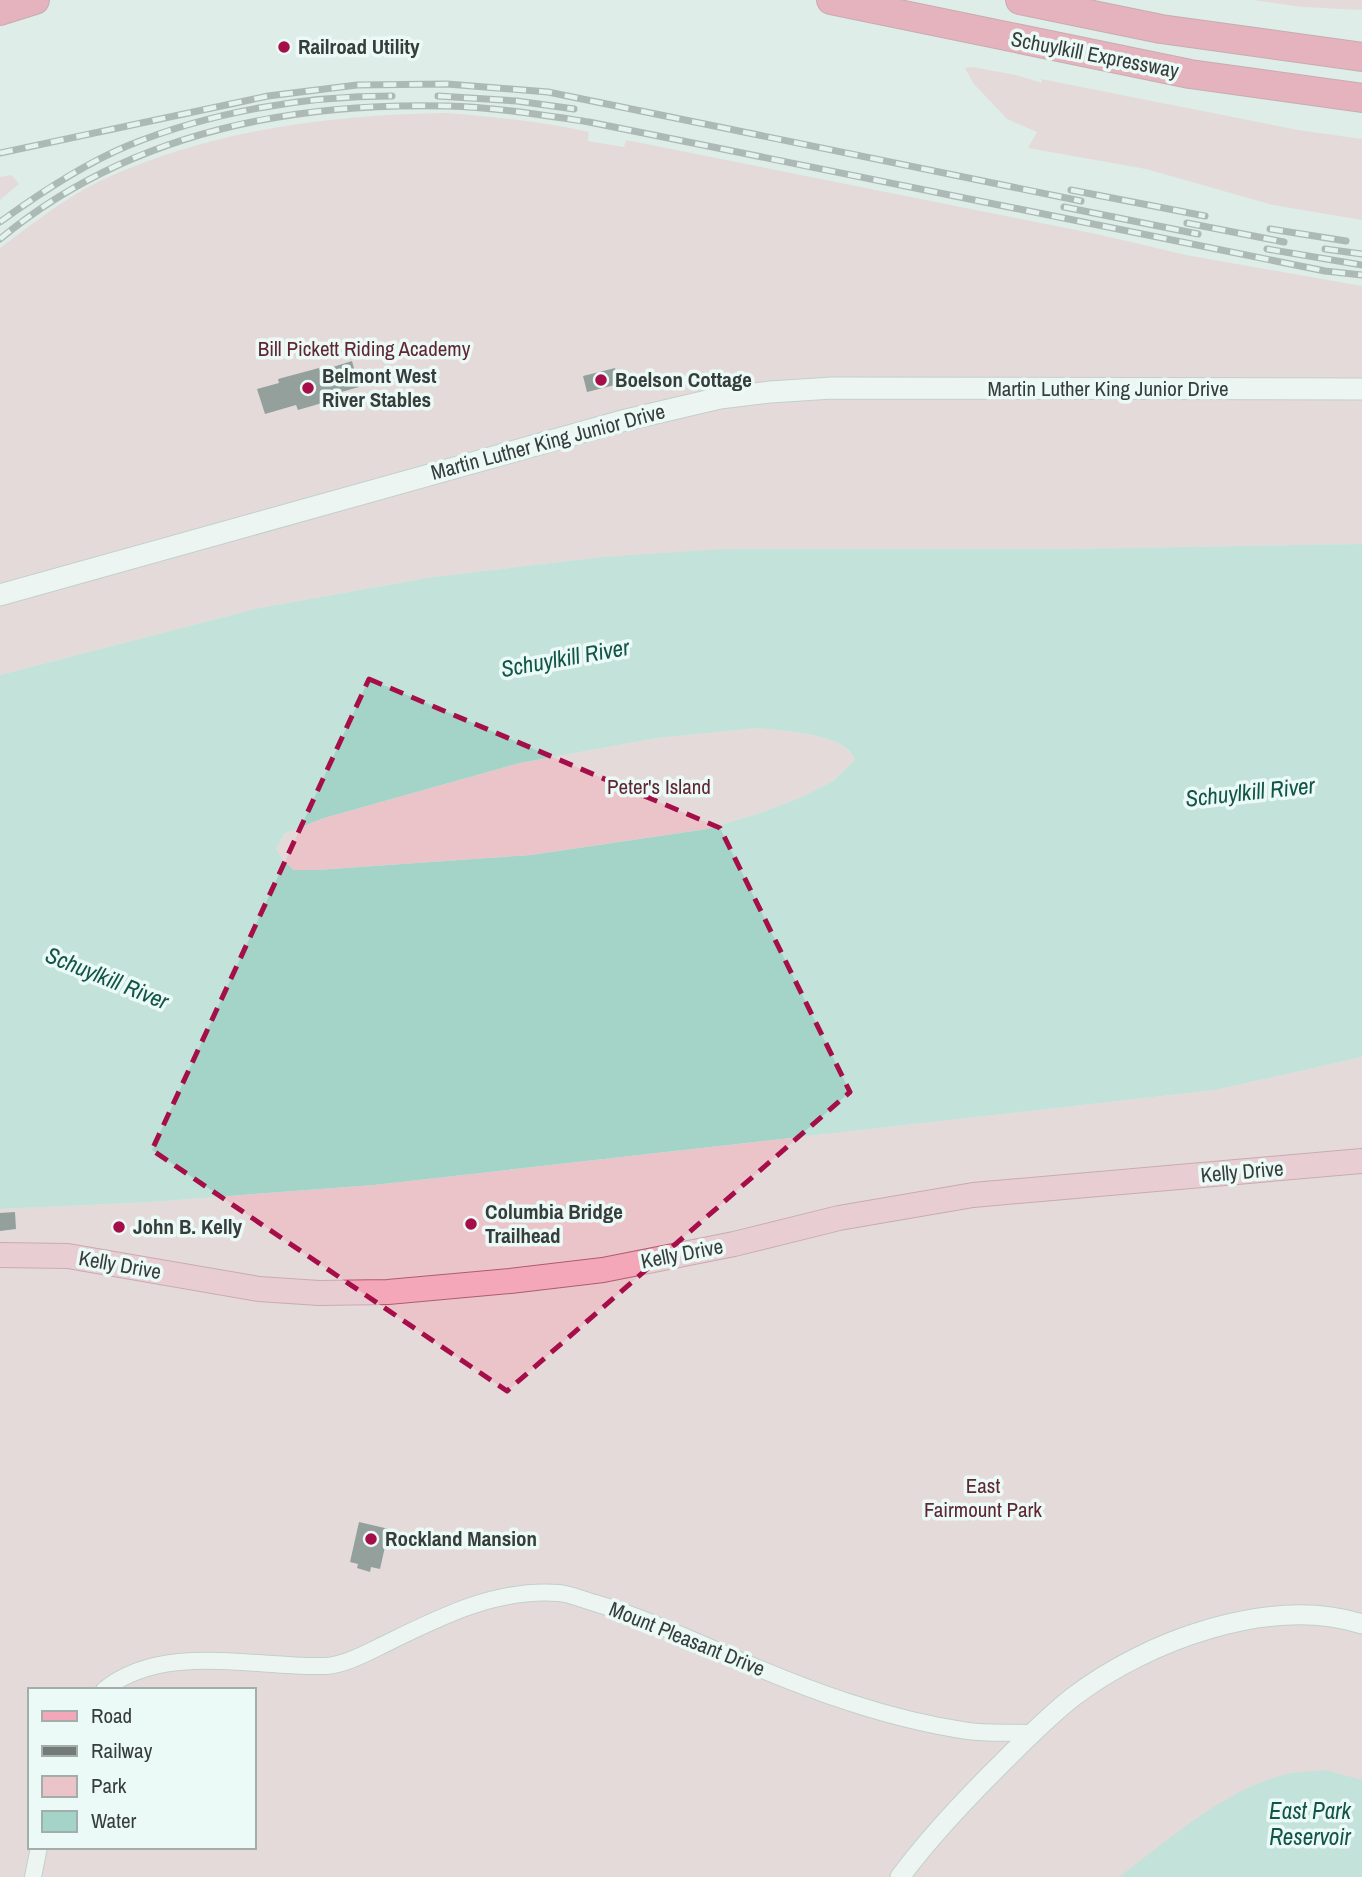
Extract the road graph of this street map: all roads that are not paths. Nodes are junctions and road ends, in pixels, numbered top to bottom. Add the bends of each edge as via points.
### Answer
1 (36, 0) edge
2 (831, 0) edge
3 (1020, 0) edge
4 (0, 11) edge
5 (1362, 57) edge
6 (1362, 98) edge
7 (1362, 389) edge
8 (0, 595) edge
9 (1362, 1161) edge
10 (0, 1255) edge
11 (1362, 1624) edge
12 (106, 1688) edge
13 (1032, 1733) junction
14 (39, 1849) edge
15 (33, 1877) edge
16 (900, 1877) edge

1 - 4 highway
2 - 6 highway, Schuylkill Expressway via 1190,74
3 - 5 highway, Schuylkill Expressway via 1161,29
7 - 8 main road, Martin Luther King Junior Drive via 832,388 720,398 622,421
9 - 10 main road, Kelly Drive via 973,1195 839,1218 603,1270 388,1292 259,1289 68,1256
11 - 13 street via 1296,1613 1239,1620 1186,1636 1111,1671
12 - 13 street, Mount Pleasant Drive via 119,1677 173,1663 327,1666 509,1594 561,1593 636,1615 821,1693 897,1718 971,1731
13 - 16 street via 947,1818
14 - 15 street

